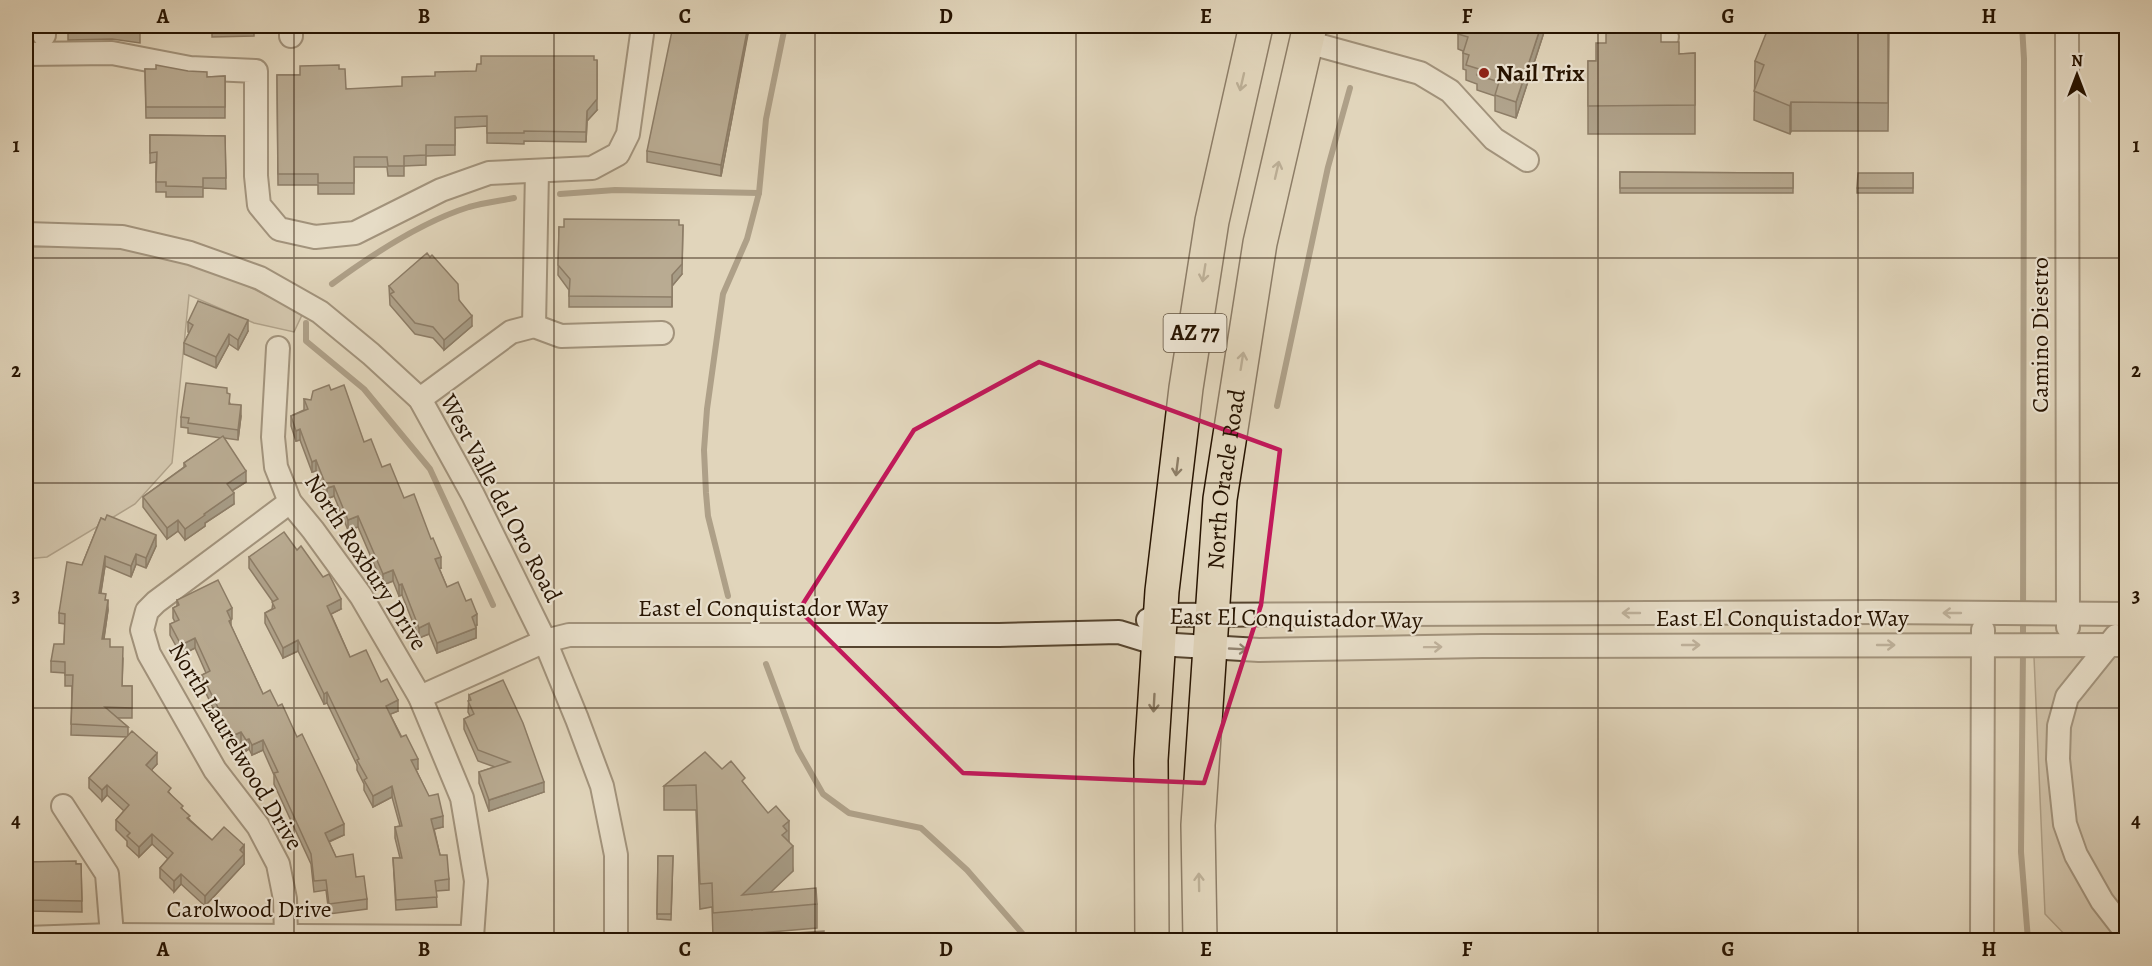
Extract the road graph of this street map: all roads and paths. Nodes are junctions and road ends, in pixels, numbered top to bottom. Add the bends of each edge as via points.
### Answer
1 (1256, 26) edge
2 (1633, 26) edge
3 (2067, 26) edge
4 (642, 34) dead end
5 (1308, 34) edge
6 (1667, 37) dead end
7 (26, 54) edge
8 (1527, 160) dead end
9 (537, 171) junction
10 (26, 234) edge
11 (534, 326) junction
12 (662, 333) dead end
13 (278, 348) dead end
14 (420, 399) junction
15 (290, 502) junction
16 (1480, 613) junction
17 (1983, 613) junction
18 (2067, 613) junction
19 (2127, 614) edge
20 (1213, 615) junction
21 (2127, 623) edge
22 (1159, 630) junction
23 (1119, 632) joint
24 (545, 641) junction
25 (1983, 645) junction
26 (2068, 645) junction
27 (2118, 645) edge
28 (1482, 646) junction
29 (1210, 647) junction
30 (420, 697) junction
31 (63, 806) dead end
32 (2127, 932) edge
33 (112, 935) junction
34 (286, 936) junction
35 (472, 937) joint
36 (26, 938) edge
37 (616, 940) edge
38 (1152, 940) edge
39 (1200, 940) edge
40 (1982, 940) edge

1 -> 22 highway, North Oracle Road / AZ 77 via 1212,220 1186,388
2 - 6 street
3 - 18 street, Camino Diestro
4 - 9 street via 628,134 618,154 592,168
5 - 8 street via 1420,73 1450,91 1494,139
20 -> 5 highway, North Oracle Road / AZ 77 via 1220,499 1258,255
7 - 9 street via 112,53 190,68 256,70 256,176 260,205 279,229 315,237 355,233 441,190 489,173
9 - 11 street
10 - 14 street, West Valle del Oro Road via 122,237 189,253 260,278 320,312
11 - 12 street via 561,336
11 - 14 street via 511,332
13 - 15 street, North Roxbury Drive via 273,437 276,467
14 - 24 street, West Valle del Oro Road via 473,495
15 - 30 street, North Roxbury Drive via 362,596
15 - 34 street, North Laurelwood Drive via 137,618 149,654 215,770 258,826 278,864 285,899
17 -> 16 street, East El Conquistador Way
16 - 20 street, East El Conquistador Way
16 - 28 street
17 - 18 street, East El Conquistador Way
17 - 25 street
18 - 19 street
18 - 26 street, Camino Diestro
20 - 22 street, East El Conquistador Way
20 - 29 highway, North Oracle Road / AZ 77
21 - 27 street
22 - 23 street, East El Conquistador Way
22 - 29 street, East El Conquistador Way
22 -> 38 highway, North Oracle Road / AZ 77 via 1151,760
23 - 24 street, East el Conquistador Way via 569,634
24 - 30 street, East el Conquistador Way
24 - 37 street, West Valle del Oro Road via 602,786 616,855
25 - 26 street, East El Conquistador Way
28 -> 25 street, East El Conquistador Way
25 - 40 street
26 - 27 street
27 - 32 street via 2067,697 2059,726 2058,759 2065,824 2076,855
29 -> 28 street, East El Conquistador Way via 1259,650
39 -> 29 highway, North Oracle Road / AZ 77 via 1198,825
30 - 35 street, North Roxbury Drive via 462,798 476,881
31 - 33 street via 107,874
33 - 34 street, Carolwood Drive
33 - 36 street, Carolwood Drive
34 - 35 street, Carolwood Drive

